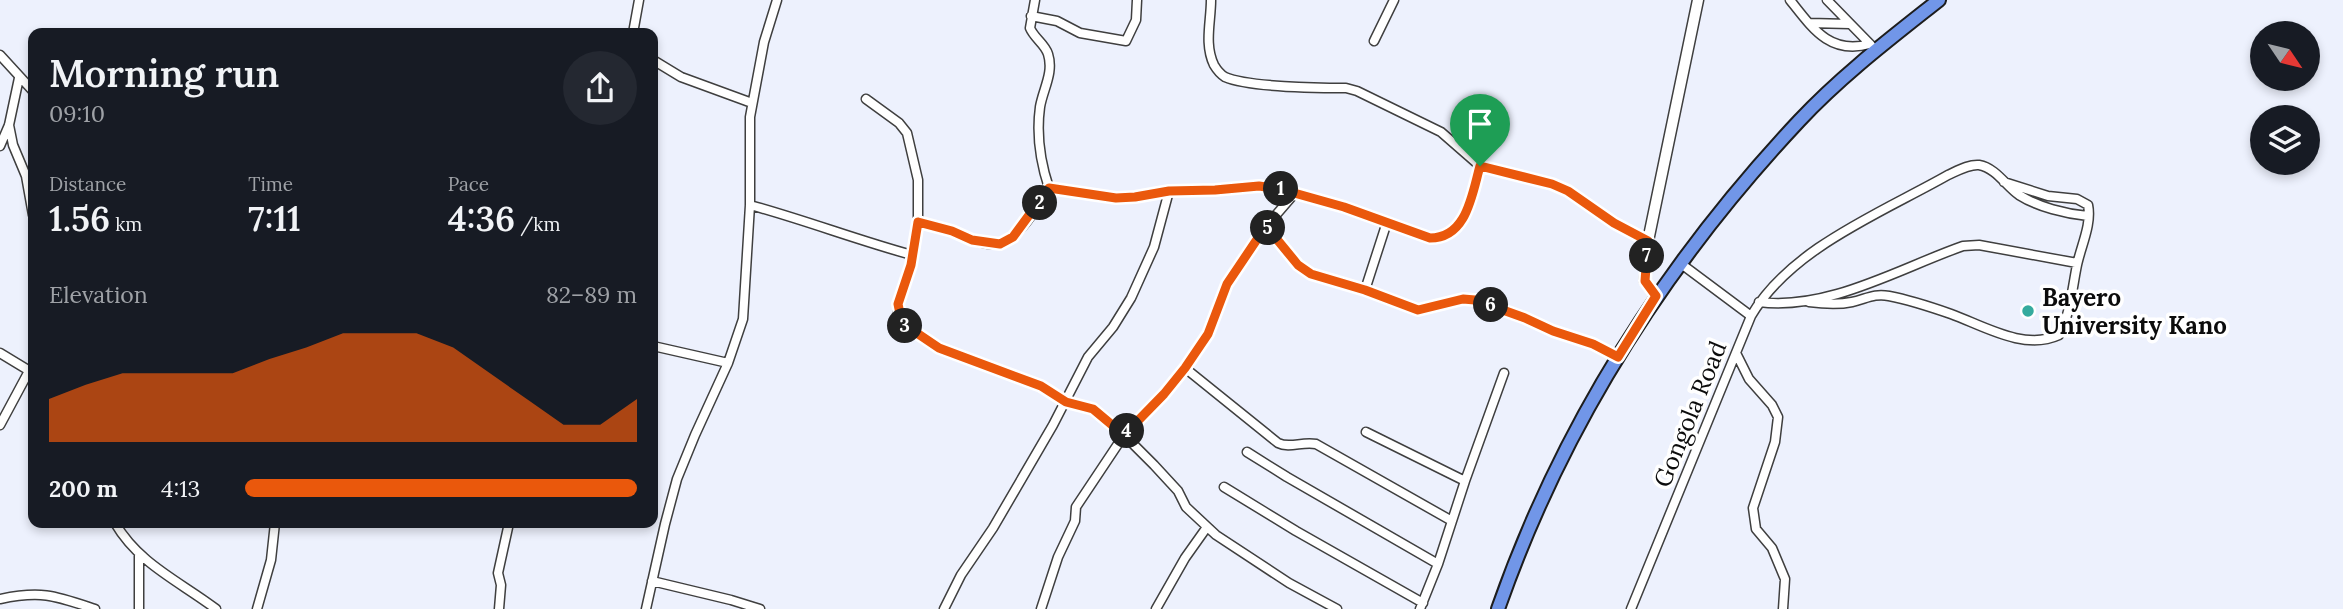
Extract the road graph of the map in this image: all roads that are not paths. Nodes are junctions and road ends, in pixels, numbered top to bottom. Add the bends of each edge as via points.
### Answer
1 (639, 0) edge
2 (777, 0) edge
3 (1035, 0) edge
4 (1137, 0) edge
5 (1211, 0) edge
6 (1395, 0) edge
7 (1698, 0) edge
8 (1790, 0) edge
9 (1827, 0) edge
10 (1940, 0) edge
11 (1031, 16) junction
12 (1809, 23) junction
13 (1850, 24) junction
14 (633, 28) edge
15 (1374, 41) dead end
16 (1874, 47) junction
17 (0, 55) edge
18 (658, 63) edge
19 (19, 78) junction
20 (28, 86) edge
21 (866, 99) dead end
22 (752, 103) junction
23 (9, 125) junction
24 (0, 146) edge
25 (1480, 166) junction
26 (2004, 182) junction
27 (28, 187) edge
28 (1049, 188) junction
29 (1169, 191) junction
30 (1295, 193) junction
31 (750, 205) junction
32 (2088, 216) junction
33 (918, 222) junction
34 (1387, 222) junction
35 (1266, 226) junction
36 (1648, 241) junction
37 (912, 255) junction
38 (1680, 263) junction
39 (2077, 263) junction
40 (1365, 290) junction
41 (1656, 296) junction
42 (1759, 302) junction
43 (1809, 302) junction
44 (1751, 316) junction
45 (658, 347) edge
46 (0, 353) edge
47 (1736, 353) junction
48 (1618, 357) junction
49 (728, 363) junction
50 (1185, 368) junction
51 (28, 370) edge
52 (1504, 373) dead end
53 (28, 377) edge
54 (1066, 402) junction
55 (0, 425) edge
56 (1366, 432) dead end
57 (1124, 435) junction
58 (1247, 452) dead end
59 (1465, 481) junction
60 (1224, 487) dead end
61 (1452, 521) junction
62 (1207, 527) junction
63 (118, 528) edge
64 (274, 528) edge
65 (508, 528) edge
66 (139, 556) junction
67 (1438, 564) junction
68 (652, 582) junction
69 (0, 599) edge
70 (1422, 606) edge
71 (1332, 608) edge
72 (95, 609) edge
73 (139, 609) edge
74 (216, 609) edge
75 (257, 609) edge
76 (499, 609) edge
77 (646, 609) edge
78 (760, 609) edge
79 (944, 609) edge
80 (1041, 609) edge
81 (1156, 609) edge
82 (1498, 609) edge
83 (1631, 609) edge
84 (1783, 609) edge

1 - 14 street
2 - 22 street
3 - 11 street
4 - 11 street via 1136,20 1126,41 1080,33 1057,21
5 - 25 street via 1207,30 1219,73 1260,83 1357,91 1441,132
6 - 15 street
7 - 36 street
8 - 12 street
9 - 13 street
10 - 16 main road
11 - 28 street via 1030,28 1048,53 1049,62 1038,130
12 - 13 street
12 - 16 street via 1841,47
13 - 16 street
16 - 38 main road via 1800,121
17 - 19 street
18 - 22 street via 681,77
19 - 20 street
19 - 23 street
21 - 33 street via 907,132 918,180
22 - 31 street
23 - 24 street
23 - 27 street
25 - 34 street via 1463,220 1447,235 1430,238
25 - 36 street via 1560,187
26 - 32 street via 2034,202
26 - 32 street via 2085,202
26 - 42 street, Gongola Road via 1982,165 1948,175 1811,254 1786,272
28 - 29 street via 1116,198
28 - 33 street via 1013,237 1000,244
29 - 30 street via 1259,186
29 - 54 street via 1154,247 1131,298 1088,357
30 - 34 street
30 - 35 street
31 - 37 street
31 - 49 street via 743,319
32 - 39 street
33 - 37 street
34 - 40 street
35 - 40 street via 1311,274
35 - 50 street via 1227,284 1208,334
36 - 41 street via 1645,281
37 - 54 street via 898,304 902,323 939,348 1041,386
38 - 41 main road
38 - 44 street
39 - 43 street via 1963,246
39 - 43 street via 2069,311 2059,335 2051,339 2001,334 1879,294 1833,304
40 - 48 street via 1418,310 1475,300
41 - 48 main road
42 - 43 street
42 - 44 street, Gongola Road
44 - 47 street, Gongola Road
45 - 49 street
46 - 51 street
47 - 83 street, Gongola Road
47 - 84 street via 1778,417 1773,452 1753,508 1756,528 1772,548 1785,579
48 - 82 main road via 1548,486
49 - 68 street via 677,479
50 - 57 street
50 - 61 street via 1278,443 1316,444
52 - 59 street
53 - 55 street
54 - 57 street via 1093,409
54 - 79 street
56 - 59 street
57 - 62 street
57 - 80 street via 1076,507 1075,521
58 - 67 street
59 - 61 street
60 - 70 street
61 - 67 street
62 - 71 street
62 - 81 street
63 - 66 street
64 - 75 street
65 - 76 street via 498,573
66 - 73 street
66 - 74 street
67 - 70 street
68 - 77 street
68 - 78 street
69 - 72 street via 47,593

